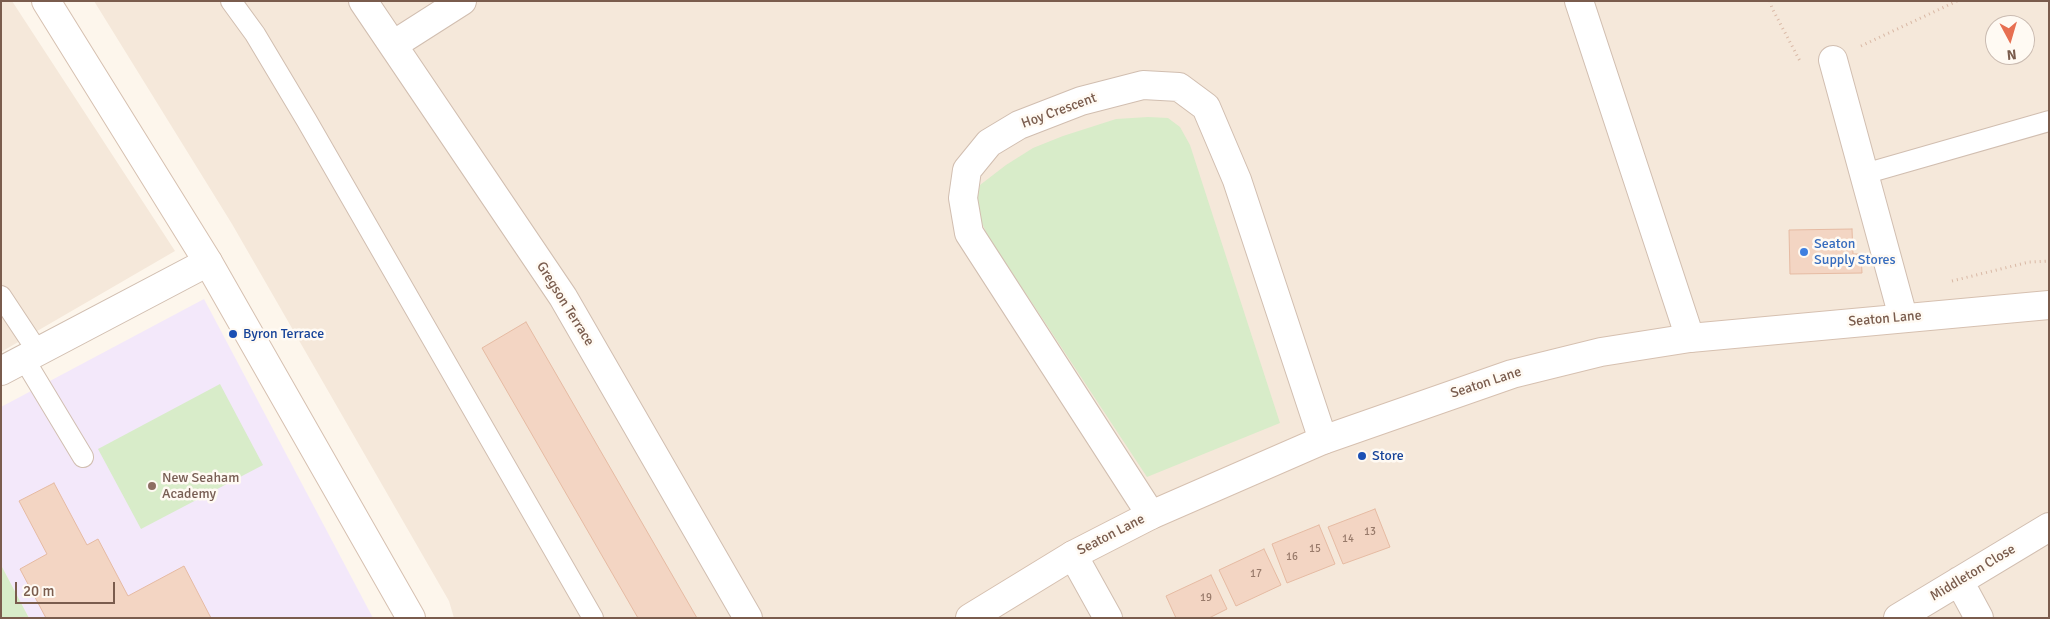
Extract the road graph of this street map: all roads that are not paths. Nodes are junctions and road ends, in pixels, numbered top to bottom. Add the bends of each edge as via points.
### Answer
1 (46, 1) edge
2 (231, 1) edge
3 (363, 1) edge
4 (462, 1) edge
5 (1579, 1) edge
6 (393, 45) junction
7 (1833, 60) road end
8 (2049, 122) edge
9 (1864, 174) junction
10 (208, 262) junction
11 (1, 296) edge
12 (2049, 305) edge
13 (1903, 317) junction
14 (1690, 338) junction
15 (21, 361) edge
16 (1323, 440) junction
17 (83, 457) dead end
18 (1151, 515) junction
19 (2049, 527) edge
20 (1073, 555) junction
21 (1959, 581) junction
22 (411, 618) edge
23 (593, 618) edge
24 (748, 618) edge
25 (970, 618) edge
26 (1108, 618) edge
27 (1898, 618) edge
28 (1979, 618) edge

1 - 10 street
2 - 23 lane via 312,129
3 - 6 street, Gregson Terrace
4 - 6 street
5 - 14 street
6 - 24 street, Gregson Terrace via 563,296
7 - 9 street
8 - 9 lane
9 - 13 street
10 - 15 street
10 - 22 street
11 - 15 lane
12 - 13 street, Seaton Lane
13 - 14 street, Seaton Lane
14 - 16 street, Seaton Lane via 1601,352 1512,374
15 - 17 lane
16 - 18 street, Seaton Lane
16 - 18 street, Hoy Crescent via 1237,180 1206,107 1179,87 1143,85 1081,101 1019,125 988,143 967,170 963,198 969,233
18 - 20 street, Seaton Lane
19 - 21 street, Middleton Close
20 - 25 street, Seaton Lane
20 - 26 street
21 - 27 street, Middleton Close
21 - 28 street

